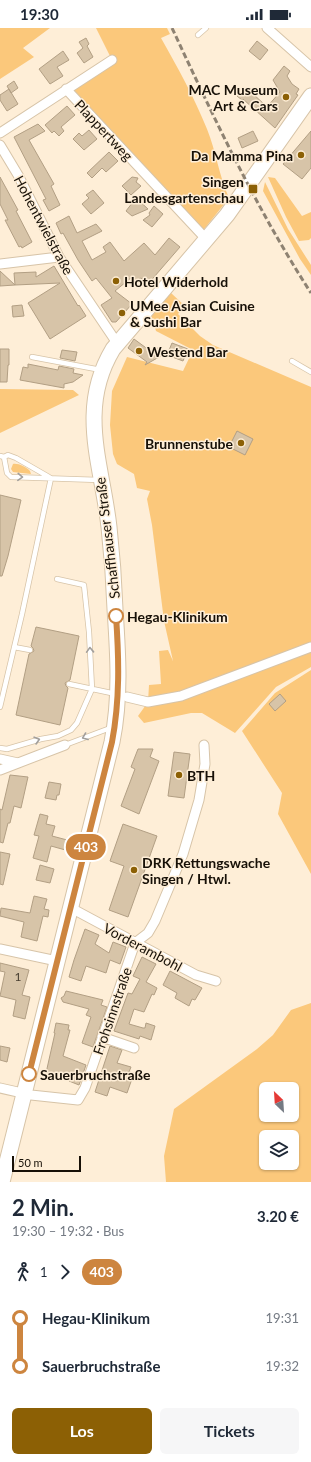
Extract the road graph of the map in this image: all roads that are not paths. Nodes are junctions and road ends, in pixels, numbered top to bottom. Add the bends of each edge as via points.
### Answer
1 (206, 28) edge
2 (267, 28) edge
3 (198, 35) dead end
4 (112, 60) dead end
5 (311, 67) edge
6 (66, 90) junction
7 (311, 96) edge
8 (0, 133) edge
9 (0, 145) edge
10 (207, 240) junction
11 (58, 257) junction
12 (0, 264) edge
13 (117, 343) junction
14 (32, 357) dead end
15 (292, 361) dead end
16 (102, 370) junction
17 (311, 372) edge
18 (2, 456) edge
19 (51, 478) junction
20 (102, 480) junction
21 (57, 579) dead end
22 (14, 647) junction
23 (311, 647) edge
24 (30, 650) dead end
25 (69, 684) dead end
26 (92, 689) junction
27 (121, 701) junction
28 (0, 707) edge
29 (115, 727) junction
30 (65, 745) joint
31 (204, 745) dead end
32 (0, 748) edge
33 (0, 759) edge
34 (19, 763) junction
35 (0, 770) edge
36 (70, 908) junction
37 (135, 943) junction
38 (0, 949) edge
39 (57, 961) junction
40 (216, 981) dead end
41 (102, 1037) junction
42 (134, 1048) dead end
43 (0, 1088) edge
44 (24, 1094) junction
45 (2, 1182) edge

1 - 3 lane
2 - 5 street
4 - 6 street
6 - 8 street
6 - 10 street, Plappertweg
7 - 10 main road, Schaffhauser Straße via 248,187
9 - 11 street, Hohentwielstraße via 18,175
10 - 13 main road, Schaffhauser Straße
11 - 12 street
11 - 13 street, Hohentwielstraße
13 - 16 main road, Schaffhauser Straße
14 - 16 lane
15 - 17 lane
16 - 20 main road, Schaffhauser Straße via 97,388 94,423 94,438
18 - 19 lane via 16,458
18 -> 19 lane via 10,476
19 - 20 lane
19 - 22 lane
20 - 27 main road, Schaffhauser Straße via 112,561
26 -> 21 lane via 84,585
22 - 24 lane
22 - 28 lane
23 - 27 street via 180,696 148,702
25 - 26 lane
26 - 27 lane
32 -> 26 lane via 10,748 41,738 58,736 71,730 78,723
27 - 29 main road, Schaffhauser Straße
29 -> 30 lane
29 - 36 main road, Schaffhauser Straße
30 - 34 street
31 - 37 street via 205,764 199,800 183,854 155,921 148,933
33 - 34 street
34 - 35 street
36 - 37 street, Vorderambohl
36 - 39 main road, Schaffhauser Straße
37 - 40 street, Vorderambohl via 196,976
37 - 41 street, Frohsinnstraße
38 - 39 street
39 - 44 main road, Schaffhauser Straße
41 - 42 street
41 - 44 street, Frohsinnstraße via 78,1100
43 - 44 street
44 - 45 main road, Schaffhauser Straße

